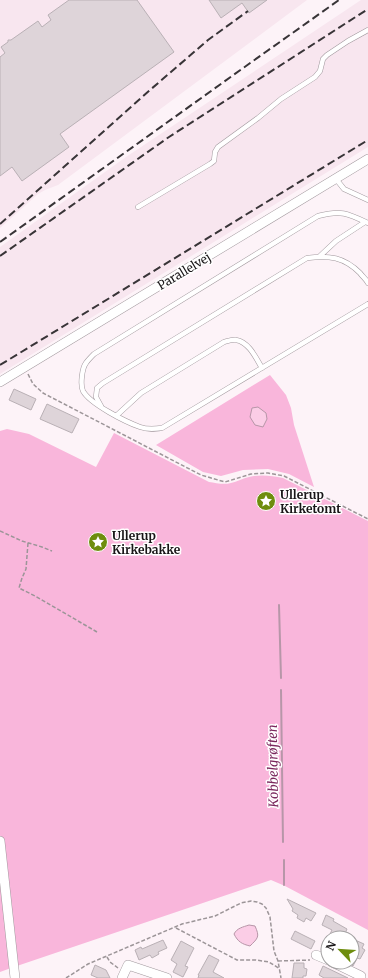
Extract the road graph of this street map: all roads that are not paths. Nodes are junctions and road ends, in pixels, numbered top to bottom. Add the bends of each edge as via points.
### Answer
1 (368, 30) edge
2 (368, 159) edge
3 (336, 178) junction
4 (368, 200) edge
5 (138, 207) dead end
6 (367, 222) edge
7 (320, 256) junction
8 (368, 283) edge
9 (368, 301) edge
10 (366, 305) edge
11 (262, 368) junction
12 (0, 382) edge
13 (103, 409) junction
14 (116, 416) junction
15 (0, 841) edge
16 (316, 955) road end
17 (320, 957) edge
18 (349, 970) edge
19 (124, 974) edge
20 (16, 978) edge
21 (167, 978) edge
22 (361, 978) edge

1 - 5 lane via 327,54 315,77 281,99 218,147 214,152 214,161
2 - 3 street, Parallelvej
3 - 4 lane via 344,189
3 - 12 street, Parallelvej
6 - 7 lane via 336,241
6 - 13 lane via 342,213 318,216 94,354 84,365 83,390
7 - 8 lane via 341,259 355,268
7 - 13 lane via 306,258 103,383 97,388 96,397
9 - 10 lane
10 - 11 lane
11 - 14 lane via 162,428 141,428
11 - 14 lane via 245,344 236,340 224,342 141,393
13 - 14 lane
15 - 20 street
16 - 17 street
18 - 22 street
19 - 21 street via 128,965

